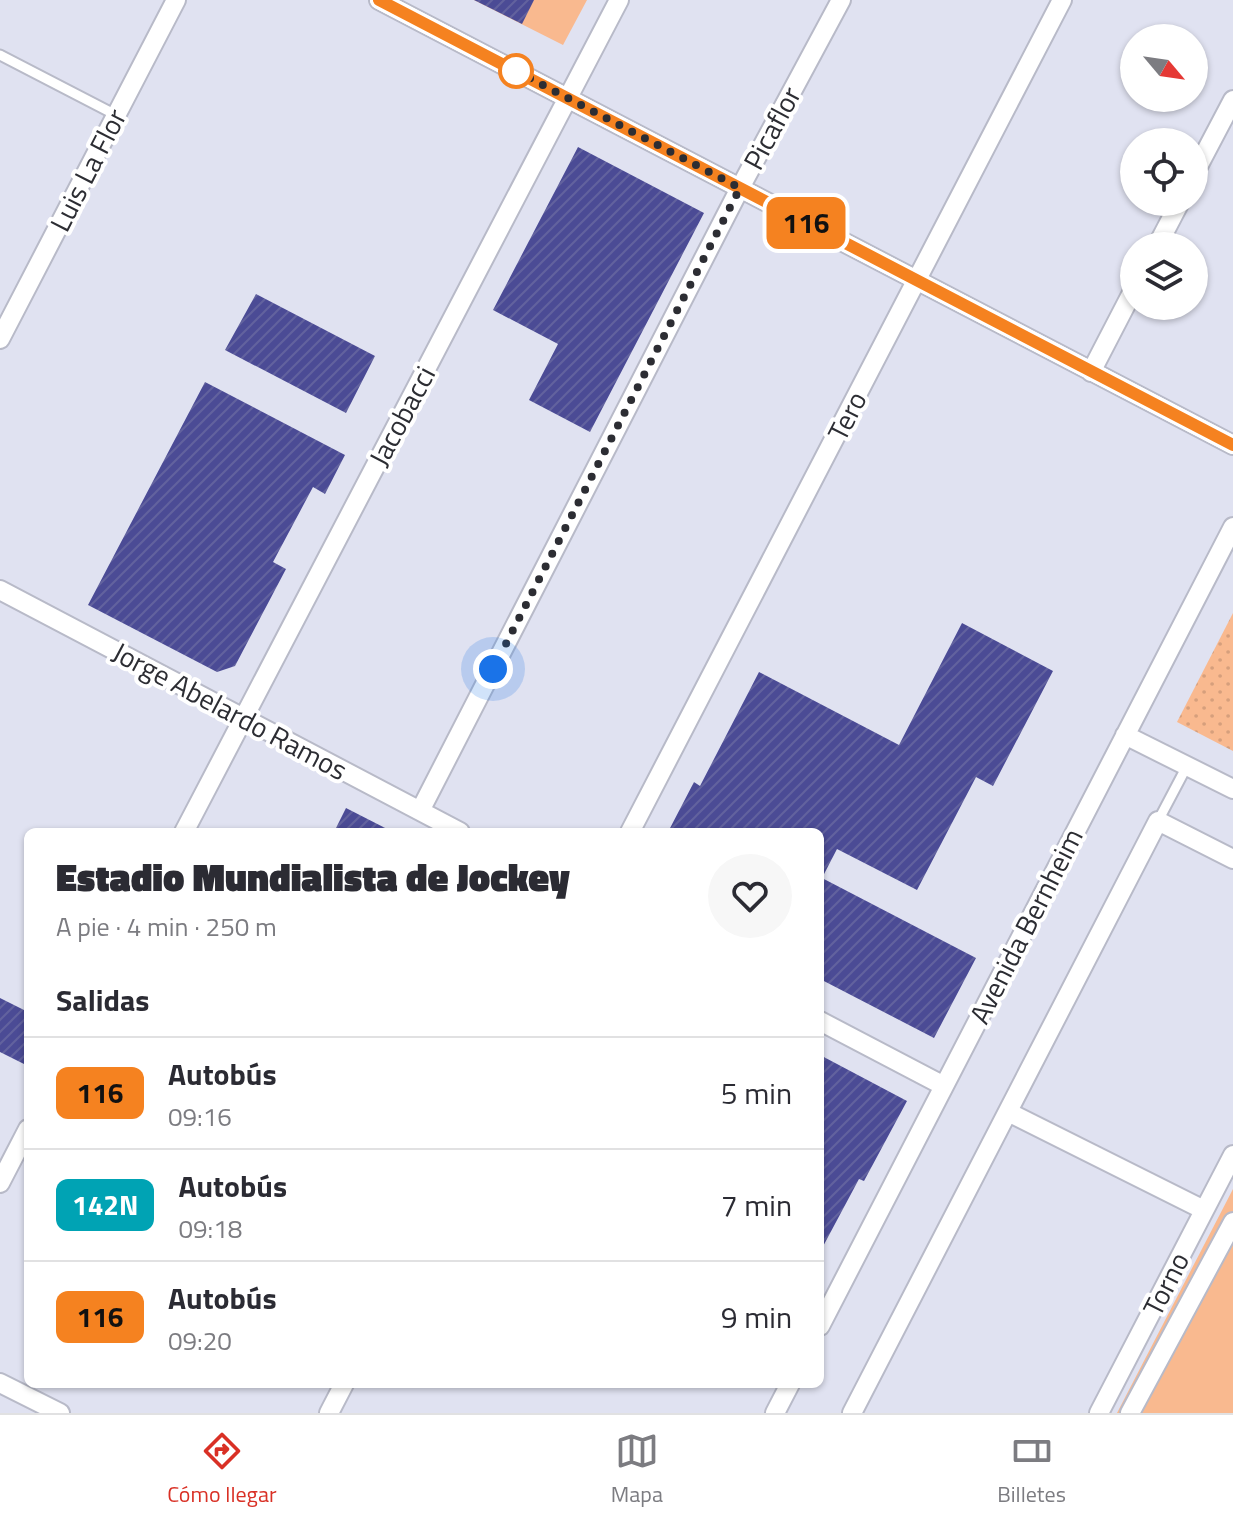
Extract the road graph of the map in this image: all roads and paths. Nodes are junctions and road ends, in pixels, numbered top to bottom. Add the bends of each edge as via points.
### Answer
1 (176, 0) edge
2 (379, 0) edge
3 (619, 0) edge
4 (841, 0) edge
5 (1062, 0) edge
6 (0, 55) edge
7 (568, 99) junction
8 (1233, 100) edge
9 (116, 115) junction
10 (1208, 147) edge
11 (740, 188) junction
12 (917, 280) junction
13 (1120, 316) edge
14 (0, 339) edge
15 (1091, 372) junction
16 (1233, 445) edge
17 (1233, 527) edge
18 (0, 590) edge
19 (244, 718) junction
20 (1125, 735) junction
21 (1187, 766) junction
22 (1233, 789) edge
23 (420, 811) junction
24 (1158, 821) junction
25 (186, 828) edge
26 (452, 828) edge
27 (632, 828) edge
28 (1233, 859) edge
29 (824, 1023) edge
30 (944, 1086) junction
31 (1008, 1112) junction
32 (24, 1137) edge
33 (1233, 1155) edge
34 (0, 1183) edge
35 (1204, 1210) junction
36 (1233, 1222) edge
37 (824, 1318) edge
38 (0, 1383) edge
39 (342, 1388) edge
40 (788, 1388) edge
41 (60, 1413) edge
42 (329, 1413) edge
43 (775, 1413) edge
44 (852, 1413) edge
45 (1099, 1413) edge
46 (1130, 1413) edge

1 - 9 street, Luis La Flor
2 - 7 street
3 - 7 street, Jacobacci
4 - 11 street, Picaflor
5 - 12 street, Tero
6 - 9 lane
7 - 11 street
7 - 19 street, Jacobacci
8 - 10 street
9 - 14 street, Luis La Flor
11 - 12 street
11 - 23 street, Picaflor
12 - 15 street
12 - 27 street, Tero
13 - 15 street
15 - 16 street
17 - 20 street, Avenida Bernheim
18 - 19 street, Jorge Abelardo Ramos
19 - 23 street, Jorge Abelardo Ramos
19 - 25 street, Jacobacci
20 - 21 street
20 - 30 street, Avenida Bernheim
21 - 22 street
21 - 24 lane
23 - 26 street, Jorge Abelardo Ramos
24 - 28 street
24 - 31 street
29 - 30 street
30 - 37 street, Avenida Bernheim
31 - 35 street
31 - 44 street
32 - 34 street
33 - 35 street, Torno
35 - 45 street, Torno
36 - 46 street
38 - 41 street
39 - 42 street
40 - 43 street

